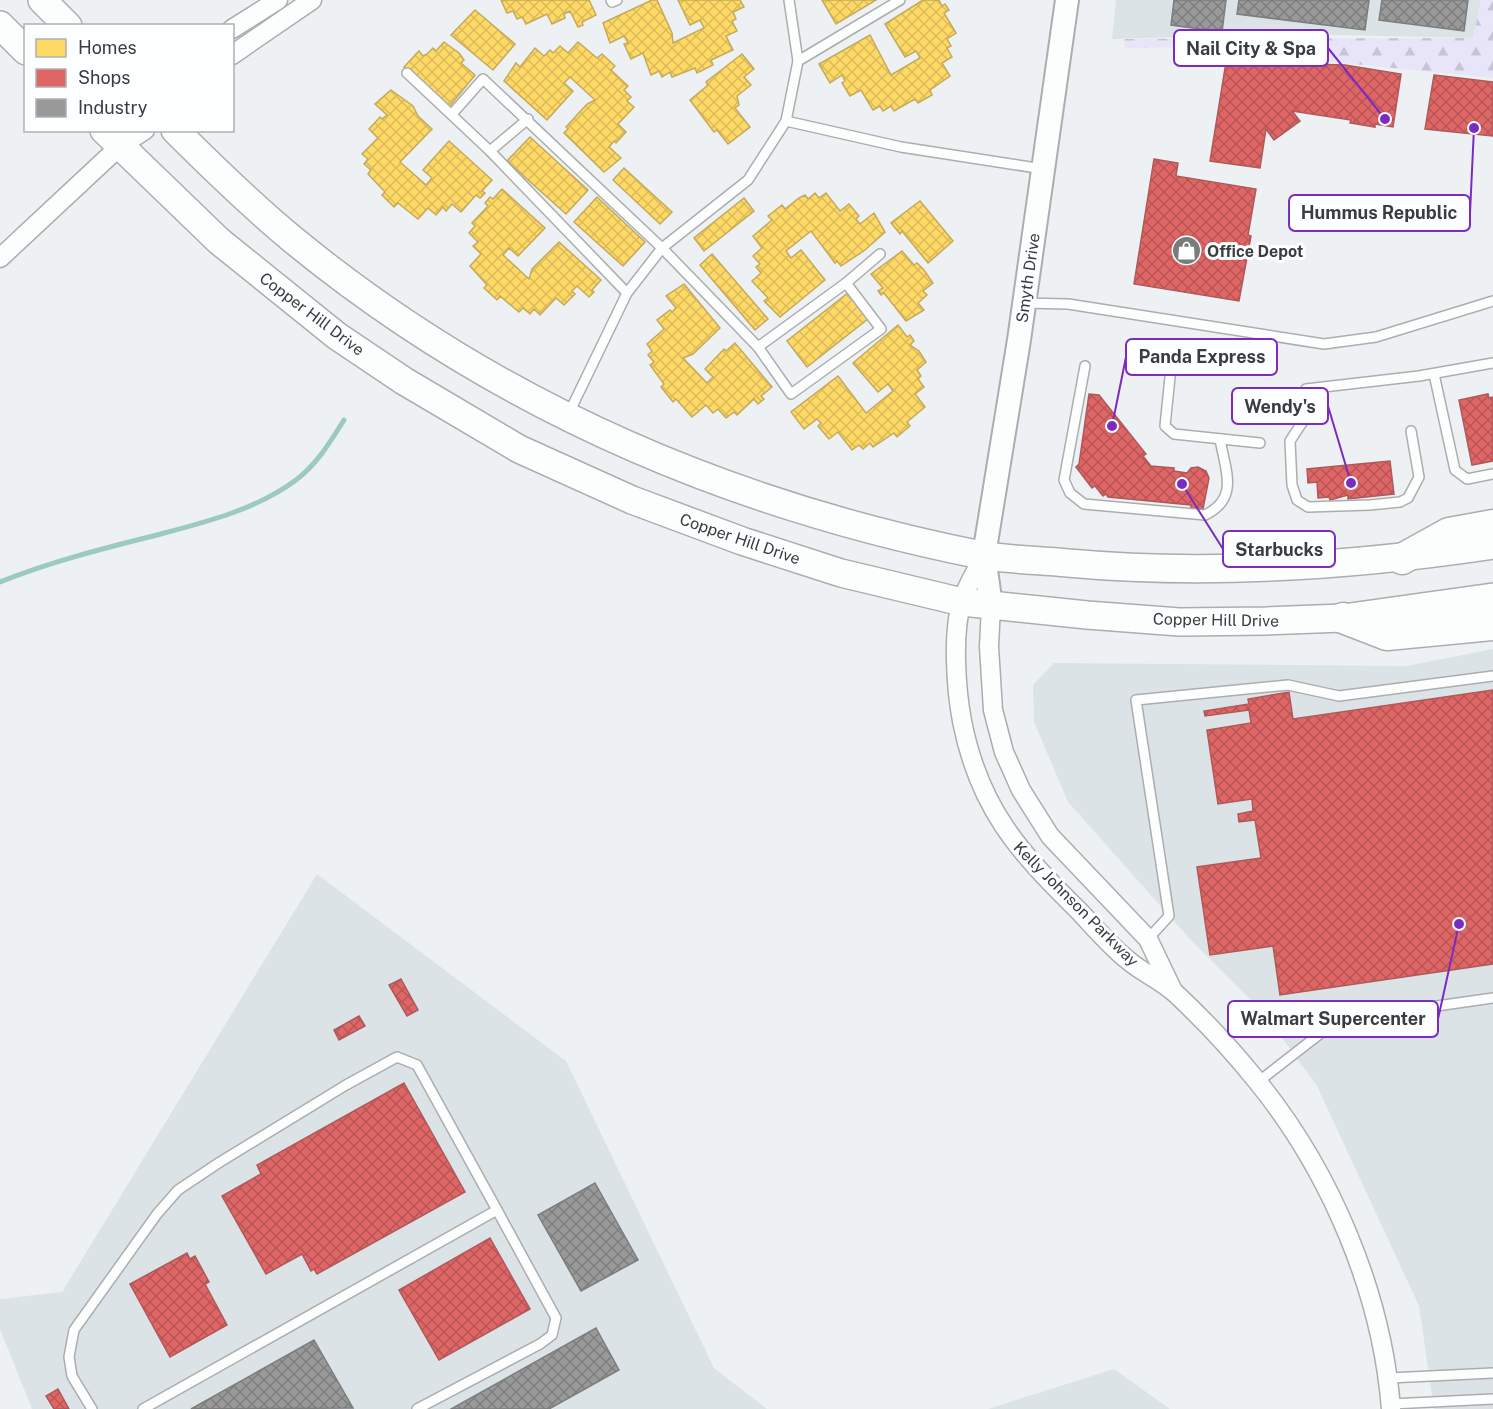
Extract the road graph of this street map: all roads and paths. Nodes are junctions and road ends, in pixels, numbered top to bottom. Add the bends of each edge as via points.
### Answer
1 (42, 0) edge
2 (278, 0) edge
3 (312, 0) edge
4 (611, 0) edge
5 (617, 0) edge
6 (789, 0) edge
7 (900, 0) edge
8 (1067, 0) edge
9 (66, 24) edge
10 (0, 25) edge
11 (234, 28) edge
12 (24, 49) edge
13 (234, 54) edge
14 (798, 61) junction
15 (406, 73) dead end
16 (452, 114) junction
17 (528, 119) junction
18 (786, 121) junction
19 (136, 132) edge
20 (177, 132) edge
21 (118, 136) edge
22 (490, 151) junction
23 (1043, 169) junction
24 (662, 248) junction
25 (880, 254) dead end
26 (0, 258) edge
27 (846, 283) junction
28 (627, 293) junction
29 (1493, 301) edge
30 (1024, 303) junction
31 (758, 347) junction
32 (1493, 363) edge
33 (1085, 366) dead end
34 (1434, 374) junction
35 (1170, 377) dead end
36 (567, 418) junction
37 (1411, 431) dead end
38 (1220, 439) junction
39 (1260, 442) dead end
40 (1493, 474) edge
41 (1493, 525) edge
42 (1493, 545) edge
43 (984, 555) junction
44 (1402, 559) junction
45 (1493, 597) edge
46 (962, 602) junction
47 (991, 606) junction
48 (1343, 618) junction
49 (1493, 626) edge
50 (1493, 676) edge
51 (1148, 939) junction
52 (1173, 991) junction
53 (1493, 998) edge
54 (1258, 1082) junction
55 (497, 1210) junction
56 (1493, 1372) edge
57 (1389, 1378) junction
58 (1493, 1399) edge
59 (1391, 1407) edge
60 (92, 1409) edge
61 (143, 1409) edge
62 (417, 1409) edge

1 - 9 main road
2 - 11 street
3 - 13 street
4 - 5 lane
6 - 14 lane
7 - 14 lane
8 - 23 street, Smyth Drive
10 - 12 main road
14 - 18 lane
15 - 16 lane
16 - 17 lane via 483,79
16 - 22 lane
17 - 22 lane
17 - 24 lane
18 - 23 lane via 901,147
18 - 24 lane via 748,180
19 - 21 street
20 - 36 main road via 262,213 364,294 500,383
21 - 26 street
21 - 46 main road, Copper Hill Drive via 219,241 337,336 519,449 632,500 742,541 842,573
22 - 28 lane
23 - 30 street, Smyth Drive
24 - 28 lane
24 - 31 lane
25 - 27 lane
27 - 31 lane
27 - 31 lane via 881,329 791,394
28 - 36 lane
29 - 30 lane via 1376,337 1324,344 1068,304
30 - 43 street, Smyth Drive
32 - 34 lane
33 - 38 lane via 1064,480 1070,493 1084,504 1205,515 1213,512 1228,494
34 - 37 lane via 1306,390 1309,412 1290,441 1292,485 1298,500 1308,507 1400,502 1408,498 1419,477
34 - 40 lane via 1455,470 1467,479
35 - 38 lane via 1165,426 1174,434
36 - 43 main road via 650,456 730,485 833,518
38 - 39 lane
41 - 44 main road via 1449,533
42 - 44 main road
43 - 44 main road via 1194,569 1262,569
43 - 46 street, Kelly Johnson Parkway
43 - 47 street, Kelly Johnson Parkway
45 - 48 main road, Copper Hill Drive
46 - 47 main road, Copper Hill Drive
46 - 52 street, Kelly Johnson Parkway via 957,635 958,700 969,754 985,795 1011,840 1031,864 1129,961
47 - 48 main road, Copper Hill Drive via 1179,621
47 - 51 street, Kelly Johnson Parkway via 988,641 993,710 1004,752 1021,790 1050,836
48 - 49 main road via 1387,635
50 - 51 lane via 1339,696 1288,685 1136,700 1169,916
51 - 52 street, Kelly Johnson Parkway
52 - 54 street, Kelly Johnson Parkway
53 - 54 lane via 1330,1026
54 - 57 street, Kelly Johnson Parkway via 1310,1158 1346,1233 1374,1308
55 - 60 lane via 417,1065 398,1057 220,1162 178,1190 157,1214 74,1330 69,1358 72,1376
55 - 61 lane
55 - 62 lane via 556,1318 552,1335
56 - 57 lane
57 - 59 street, Kelly Johnson Parkway
58 - 59 lane

